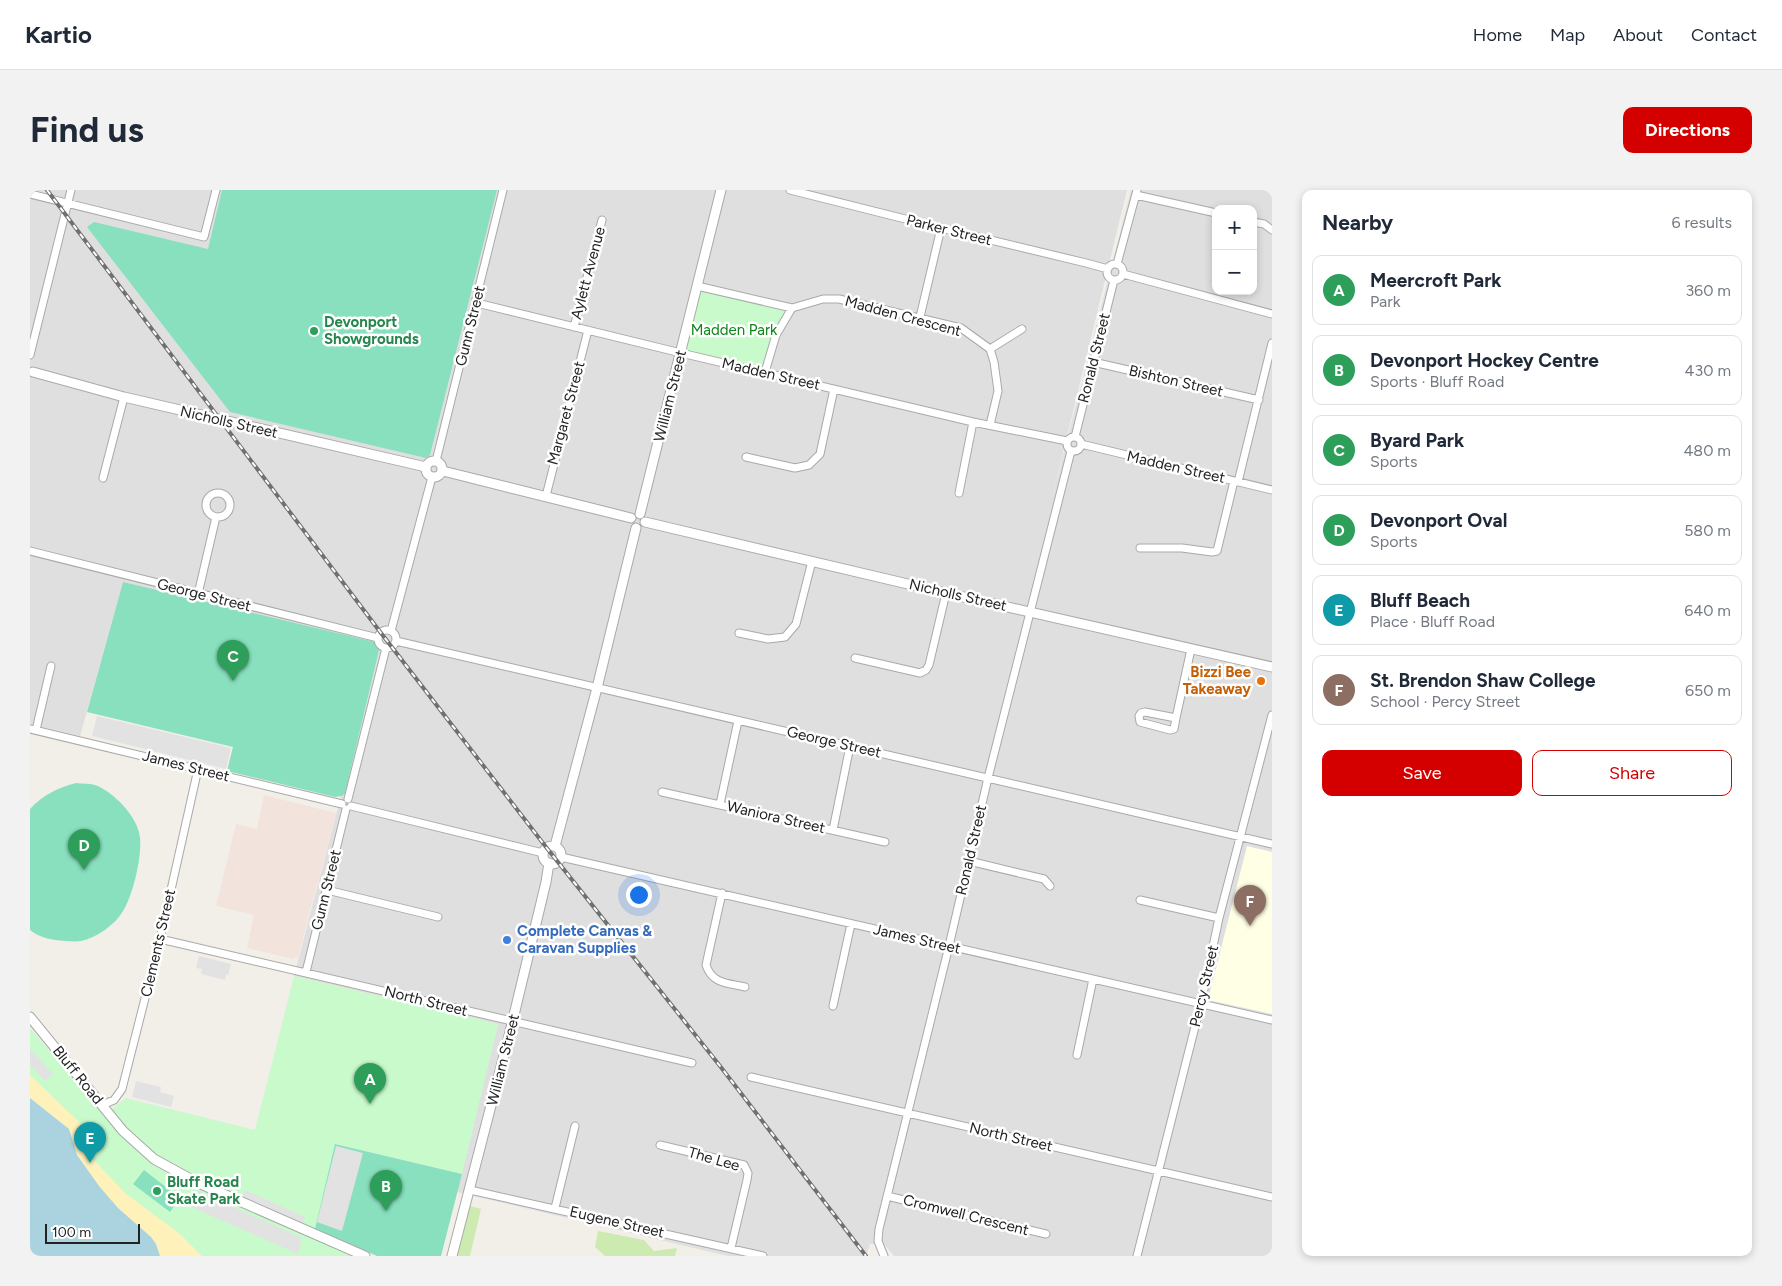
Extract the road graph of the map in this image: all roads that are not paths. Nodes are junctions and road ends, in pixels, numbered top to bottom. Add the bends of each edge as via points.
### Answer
1 (71, 190) edge
2 (216, 190) edge
3 (503, 190) edge
4 (721, 190) edge
5 (790, 190) edge
6 (1136, 192) edge
7 (30, 194) edge
8 (68, 204) junction
9 (1212, 212) edge
10 (602, 220) dead end
11 (1257, 223) edge
12 (941, 228) junction
13 (1272, 230) edge
14 (1117, 264) junction
15 (1108, 269) junction
16 (1123, 274) junction
17 (1114, 280) junction
18 (697, 286) junction
19 (477, 302) junction
20 (792, 308) junction
21 (1272, 314) edge
22 (920, 317) junction
23 (574, 327) junction
24 (1022, 328) dead end
25 (588, 330) junction
26 (1272, 343) edge
27 (990, 349) junction
28 (681, 353) junction
29 (30, 355) edge
30 (1093, 362) junction
31 (31, 371) edge
32 (765, 372) junction
33 (834, 389) junction
34 (124, 397) junction
35 (1259, 400) junction
36 (973, 422) junction
37 (990, 425) junction
38 (1075, 437) junction
39 (1067, 441) junction
40 (1081, 444) junction
41 (1071, 450) junction
42 (746, 457) dead end
43 (436, 461) junction
44 (426, 467) junction
45 (442, 471) junction
46 (432, 477) junction
47 (103, 478) dead end
48 (1236, 482) junction
49 (1272, 490) edge
50 (959, 493) dead end
51 (546, 496) junction
52 (216, 517) dead end
53 (631, 518) junction
54 (643, 518) junction
55 (636, 528) junction
56 (1140, 548) dead end
57 (30, 551) edge
58 (812, 561) junction
59 (946, 593) junction
60 (198, 594) junction
61 (1030, 611) junction
62 (391, 631) junction
63 (739, 633) dead end
64 (378, 638) junction
65 (396, 641) junction
66 (386, 648) junction
67 (1191, 649) junction
68 (855, 658) dead end
69 (51, 666) dead end
70 (1272, 667) edge
71 (597, 688) junction
72 (1272, 715) edge
73 (1176, 718) junction
74 (738, 721) junction
75 (33, 729) edge
76 (850, 746) junction
77 (198, 770) junction
78 (988, 778) junction
79 (662, 792) dead end
80 (347, 804) junction
81 (720, 804) junction
82 (833, 830) junction
83 (1241, 836) junction
84 (885, 842) dead end
85 (1272, 844) edge
86 (555, 846) junction
87 (543, 853) junction
88 (561, 857) junction
89 (969, 861) junction
90 (549, 864) junction
91 (1050, 886) dead end
92 (327, 890) junction
93 (722, 893) junction
94 (1140, 900) dead end
95 (438, 917) dead end
96 (1220, 918) junction
97 (851, 924) junction
98 (160, 939) junction
99 (949, 946) junction
100 (306, 972) junction
101 (1093, 979) junction
102 (745, 987) dead end
103 (1201, 1003) junction
104 (833, 1006) dead end
105 (30, 1017) edge
106 (1272, 1020) edge
107 (512, 1022) junction
108 (1076, 1055) dead end
109 (692, 1063) dead end
110 (751, 1077) dead end
111 (102, 1105) junction
112 (907, 1112) junction
113 (575, 1126) dead end
114 (660, 1145) dead end
115 (1159, 1172) junction
116 (470, 1190) junction
117 (886, 1196) junction
118 (1272, 1197) edge
119 (555, 1208) junction
120 (1046, 1234) dead end
121 (731, 1248) junction
122 (882, 1253) edge
123 (364, 1256) edge
124 (452, 1256) edge
125 (763, 1256) edge
126 (1136, 1256) edge

1 - 8 street
2 - 8 street via 204,237
3 - 19 street, Gunn Street
4 - 18 street, William Street
5 - 12 street, Parker Street
6 - 9 street
6 - 14 street
7 - 8 street
8 - 29 street
10 - 23 street, Aylett Avenue
11 - 13 street
12 - 15 street, Parker Street
12 - 22 street
14 - 15 street via 1110,265
14 - 16 street via 1123,269
15 - 17 street via 1108,275
16 - 17 street
16 - 21 street
17 - 30 street, Ronald Street
18 - 20 street
18 - 28 street, William Street
19 - 23 street, Madden Street
19 - 43 street, Gunn Street
20 - 22 street, Madden Crescent via 839,298
20 - 32 street via 776,336
22 - 27 street, Madden Crescent via 961,328
23 - 25 street, Madden Street
24 - 27 street
25 - 28 street, Madden Street
25 - 51 street, Margaret Street
26 - 35 street
27 - 37 street via 998,391
28 - 32 street, Madden Street
28 - 54 street, William Street
30 - 35 street, Bishton Street
30 - 38 street, Ronald Street
31 - 34 street, Nicholls Street
32 - 33 street, Madden Street
33 - 36 street, Madden Street
33 - 42 street via 820,454 809,465 795,468
34 - 44 street, Nicholls Street
34 - 47 street
35 - 48 street
36 - 37 street, Madden Street
36 - 50 street
37 - 39 street, Madden Street
38 - 39 street
38 - 40 street
39 - 41 street
40 - 41 street via 1077,450
40 - 48 street, Madden Street
41 - 61 street, Ronald Street
43 - 44 street
43 - 45 street via 442,464
44 - 46 street
45 - 46 street
45 - 51 street
46 - 62 street
48 - 49 street, Madden Street
48 - 56 street via 1216,551
51 - 53 street
52 - 60 street
53 - 54 street via 635,514
53 - 55 street
54 - 55 street via 641,527
54 - 58 street, Nicholls Street
55 - 71 street
57 - 60 street, George Street
58 - 59 street, Nicholls Street
58 - 63 street via 796,624 785,637 768,639
59 - 61 street, Nicholls Street
59 - 68 street via 926,670 920,673
60 - 64 street, George Street
61 - 67 street, Nicholls Street
61 - 78 street, Ronald Street
62 - 64 street via 383,631
62 - 65 street
64 - 66 street via 380,645
65 - 66 street via 392,647
65 - 71 street, George Street
66 - 80 street, Gunn Street
67 - 70 street, Nicholls Street
67 - 73 street
69 - 75 street
71 - 74 street, George Street
71 - 86 street
72 - 83 street, Percy Street
73 - 73 street via 1174,729 1170,730 1144,724 1138,716 1145,712
74 - 76 street, George Street
74 - 81 street, Waniora Street
75 - 77 street, James Street
76 - 78 street, George Street
76 - 82 street, Waniora Street
77 - 80 street, James Street
77 - 98 street, Clements Street
78 - 83 street, George Street
78 - 89 street, Ronald Street
79 - 81 street, Waniora Street
80 - 87 street, James Street
80 - 92 street, Gunn Street
81 - 82 street, Waniora Street
82 - 84 street, Waniora Street
83 - 85 street, George Street
83 - 96 street, Percy Street
86 - 87 street via 549,846
86 - 88 street
87 - 90 street
88 - 90 street via 558,862
88 - 93 street, James Street
89 - 91 street via 1044,879
89 - 99 street, Ronald Street
90 - 107 street, William Street
92 - 95 street
92 - 100 street, Gunn Street
93 - 97 street, James Street
93 - 102 street via 706,965 713,979
94 - 96 street
96 - 103 street, Percy Street
97 - 99 street, James Street
97 - 104 street
98 - 100 street, North Street
98 - 111 street, Clements Street via 122,1089 114,1100
99 - 101 street, James Street
99 - 112 street, Ronald Street
100 - 107 street, North Street
101 - 103 street, James Street
101 - 108 street
103 - 106 street, James Street
103 - 115 street, Percy Street
105 - 111 street, Bluff Road
107 - 109 street, North Street
107 - 116 street, William Street
110 - 112 street, North Street
111 - 123 street, Bluff Road via 147,1154 173,1171
112 - 115 street, North Street
112 - 117 street, Ronald Street
113 - 119 street
114 - 121 street, The Lee via 744,1165 747,1180
115 - 118 street, North Street
115 - 126 street, Percy Street
116 - 119 street, Eugene Street
116 - 124 street, William Street
117 - 120 street, Cromwell Crescent
117 - 122 street, Ronald Street via 878,1241
119 - 121 street, Eugene Street
121 - 125 street, Eugene Street

